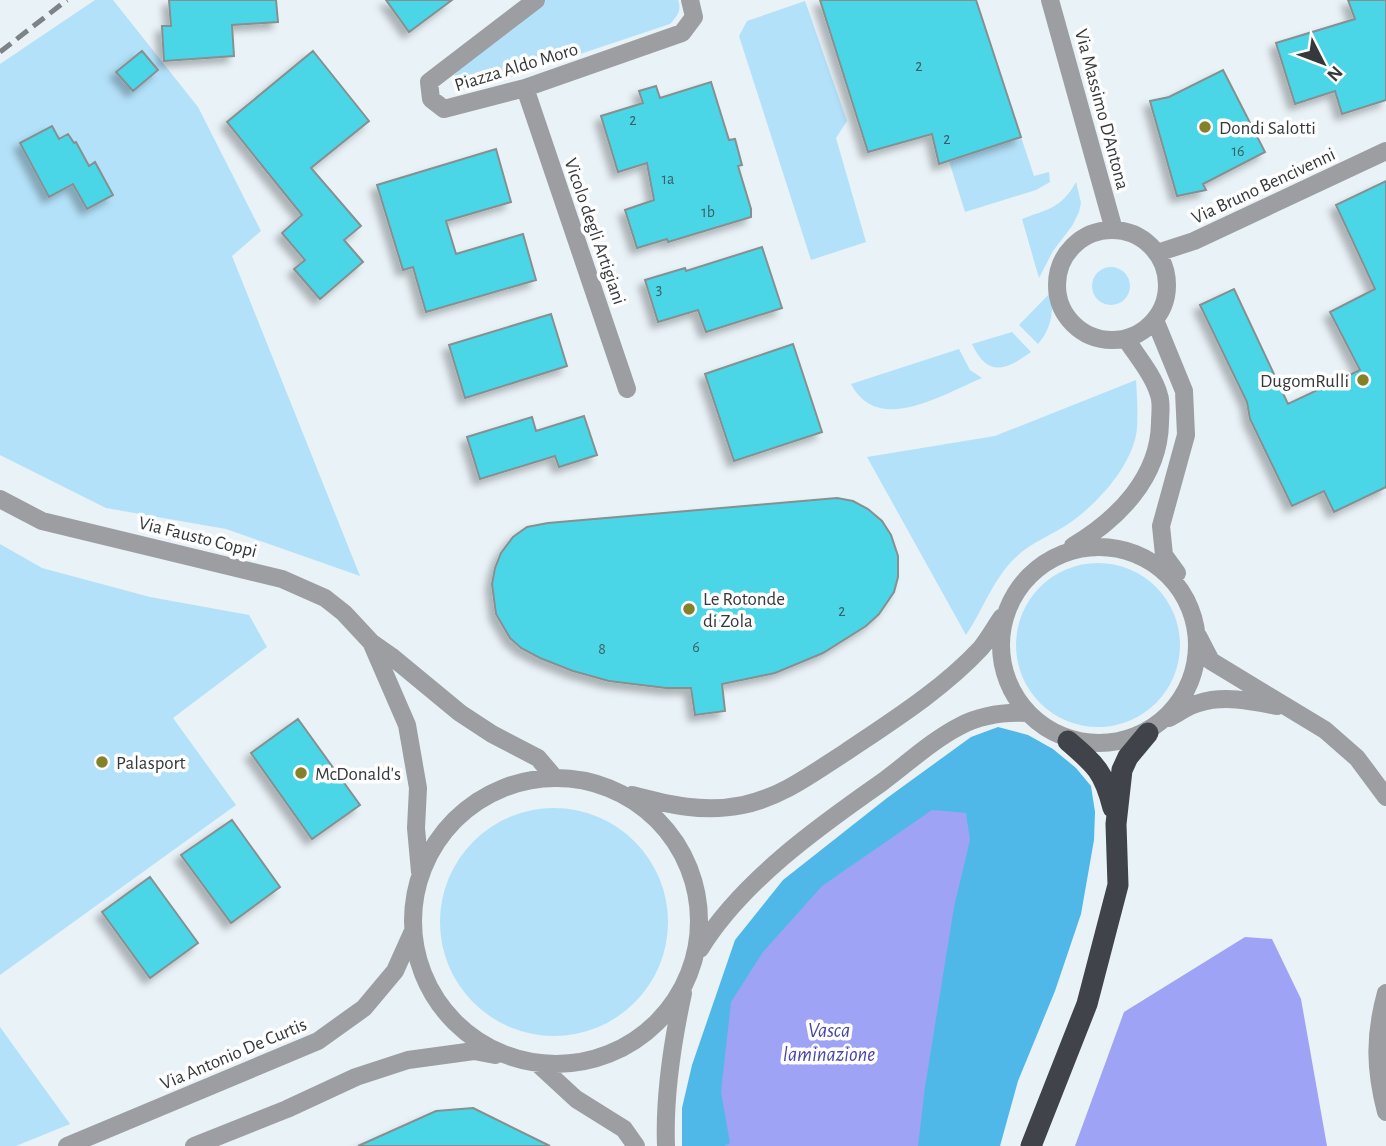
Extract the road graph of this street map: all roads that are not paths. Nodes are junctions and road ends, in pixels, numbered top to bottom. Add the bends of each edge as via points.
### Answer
1 (536, 0) edge
2 (690, 0) edge
3 (1050, 0) edge
4 (525, 88) junction
5 (1386, 151) edge
6 (1114, 230) junction
7 (1157, 253) junction
8 (1155, 320) junction
9 (1126, 339) junction
10 (627, 389) dead end
11 (0, 499) edge
12 (1060, 554) junction
13 (1190, 605) junction
14 (1006, 611) junction
15 (1198, 634) junction
16 (371, 642) junction
17 (1291, 708) junction
18 (1027, 713) junction
19 (1153, 729) junction
20 (1068, 741) junction
21 (555, 778) junction
22 (619, 792) junction
23 (1386, 797) edge
24 (1116, 824) junction
25 (421, 874) junction
26 (413, 931) junction
27 (695, 958) junction
28 (685, 984) junction
29 (1386, 993) edge
30 (516, 1059) junction
31 (537, 1063) junction
32 (1386, 1112) edge
33 (67, 1146) edge
34 (194, 1146) edge
35 (636, 1146) edge
36 (666, 1146) edge
37 (1031, 1146) edge

1 - 4 street, Piazza Aldo Moro via 429,82 431,99 444,109
2 - 4 street, Piazza Aldo Moro via 694,17 682,33
3 - 6 street, Via Massimo D'Antona
4 - 10 street, Vicolo degli Artigiani
5 - 7 street, Via Bruno Bencivenni via 1194,241
6 - 7 street via 1145,241
6 - 9 street via 1097,232 1068,250 1056,282 1058,300 1071,322 1091,337
7 - 8 street via 1164,265 1167,294
8 - 9 street
8 - 13 street via 1184,391 1186,435 1161,526 1164,555 1186,587
9 - 12 street via 1160,397 1156,455 1120,512
11 - 16 street, Via Fausto Coppi via 41,521 282,579 325,598
12 - 13 street via 1085,547 1136,553 1177,583
12 - 14 street via 1037,568
13 - 15 street
14 - 18 street via 1000,638 1002,665
14 - 22 street via 982,646 954,674 881,729 769,798 730,807 687,808
15 - 17 street via 1211,661
15 - 19 street via 1191,681 1177,706
16 - 21 street, Via Fausto Coppi via 460,713 538,758
16 - 25 street, Via Fausto Coppi via 407,725 418,788
17 - 19 street via 1246,700 1198,703
17 - 23 street via 1357,758
18 - 20 street
18 - 27 street via 988,715 961,726 835,814 747,891 712,929
19 - 20 street via 1115,742
19 - 24 highway via 1122,770
20 - 24 highway via 1103,776
21 - 22 street via 577,779
21 - 25 street via 506,787 473,805 445,831
22 - 27 street via 659,820 687,861 699,909
24 - 37 highway via 1118,885 1087,1004
25 - 26 street
26 - 30 street via 418,960 444,1012 473,1038
26 - 33 street, Via Antonio De Curtis via 395,971 364,1008 318,1041
27 - 28 street
28 - 31 street via 665,1014 639,1038 607,1055 572,1064
28 - 36 street via 673,1039
29 - 32 street via 1376,1044 1378,1083
30 - 31 street
30 - 34 street via 474,1051 408,1060 356,1077
31 - 35 street via 576,1099 624,1129

